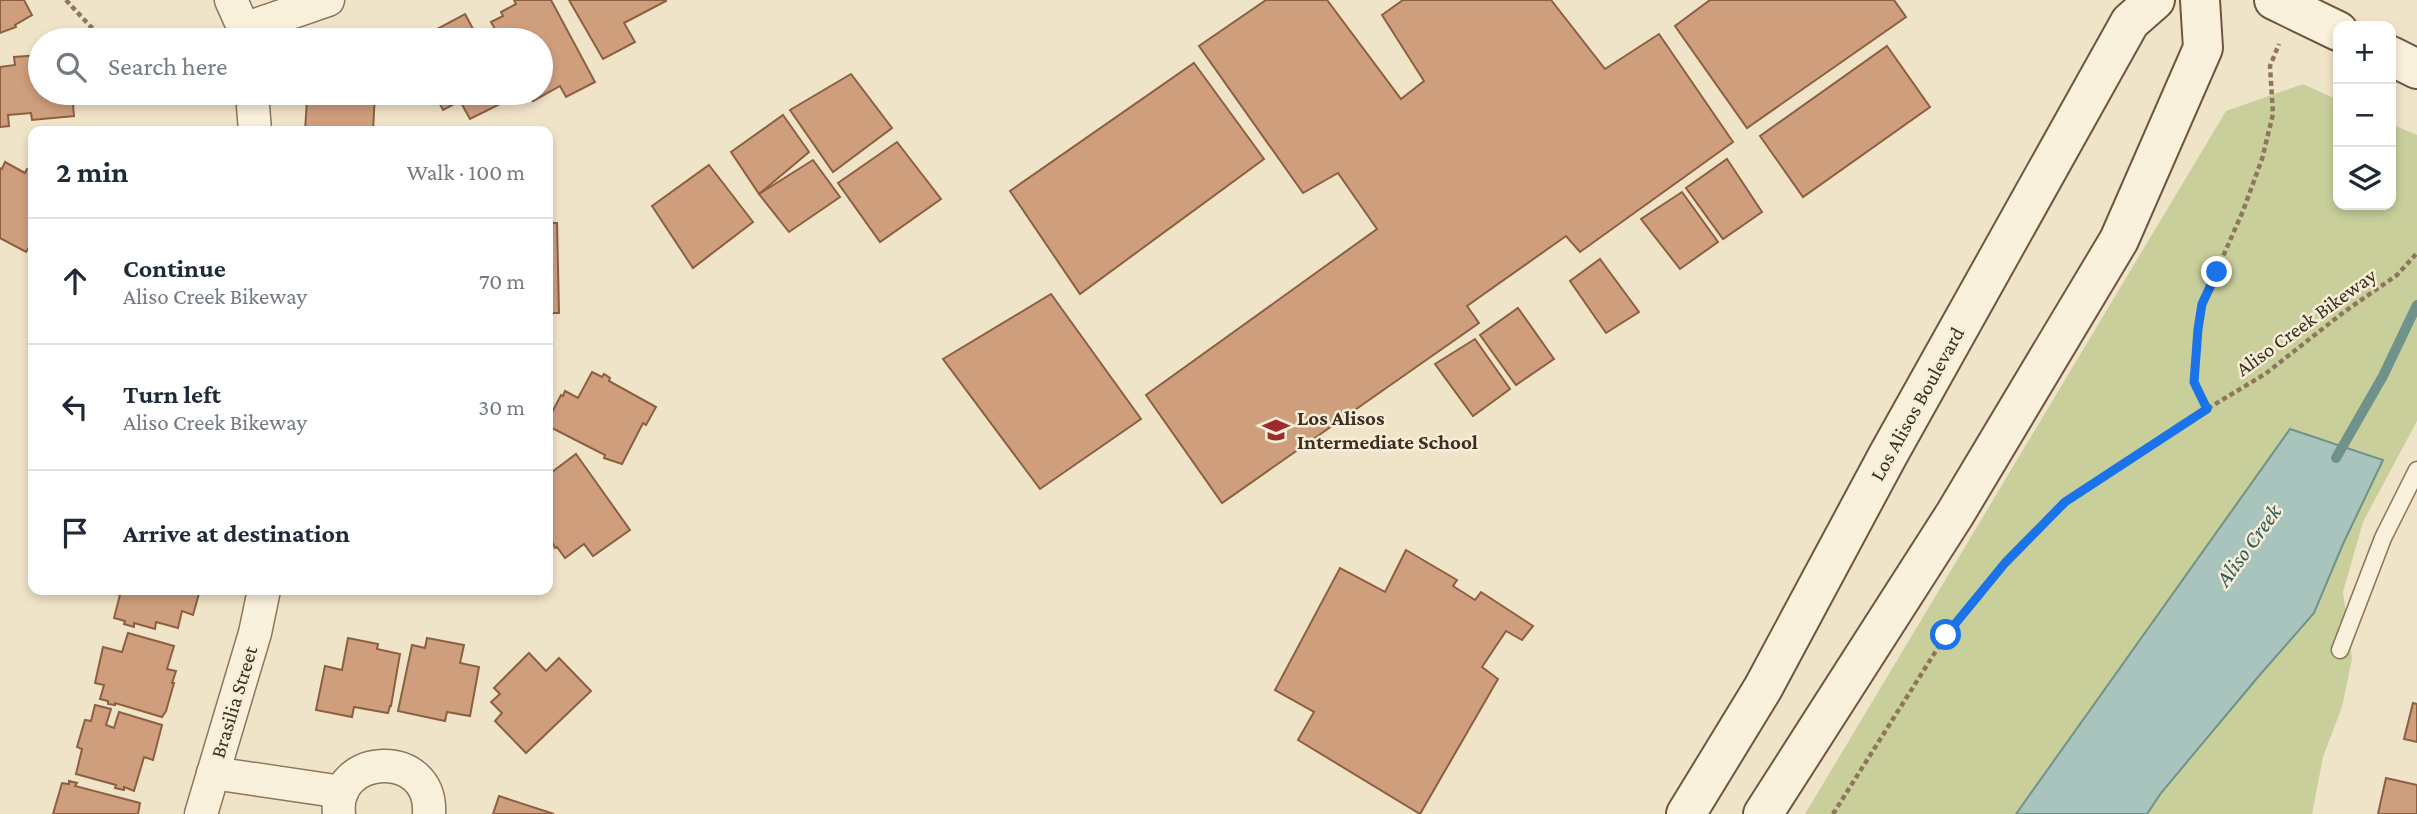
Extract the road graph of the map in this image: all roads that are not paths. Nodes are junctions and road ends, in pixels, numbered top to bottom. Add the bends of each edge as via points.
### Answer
1 (231, 0) edge
2 (328, 0) edge
3 (2155, 0) edge
4 (2200, 0) edge
5 (2274, 0) edge
6 (241, 28) edge
7 (261, 28) edge
8 (2333, 29) edge
9 (2396, 58) edge
10 (2417, 68) edge
11 (253, 105) edge
12 (254, 126) edge
13 (2417, 470) edge
14 (263, 595) edge
15 (2340, 650) dead end
16 (213, 773) junction
17 (341, 803) edge
18 (201, 814) edge
19 (429, 814) edge
20 (1686, 814) edge
21 (1763, 814) edge

1 - 6 street
2 - 7 street
3 - 20 main road, Los Alisos Boulevard via 2130,22 1894,443 1763,688
4 - 21 main road via 2203,48 2119,240 1955,514
5 - 8 main road
9 - 10 main road
11 - 12 street
13 - 15 lane via 2383,538
14 - 16 street, Brasilia Street
16 - 17 street
16 - 18 street, Brasilia Street
17 - 19 street via 353,778 367,768 384,765 402,768 417,778 426,793

